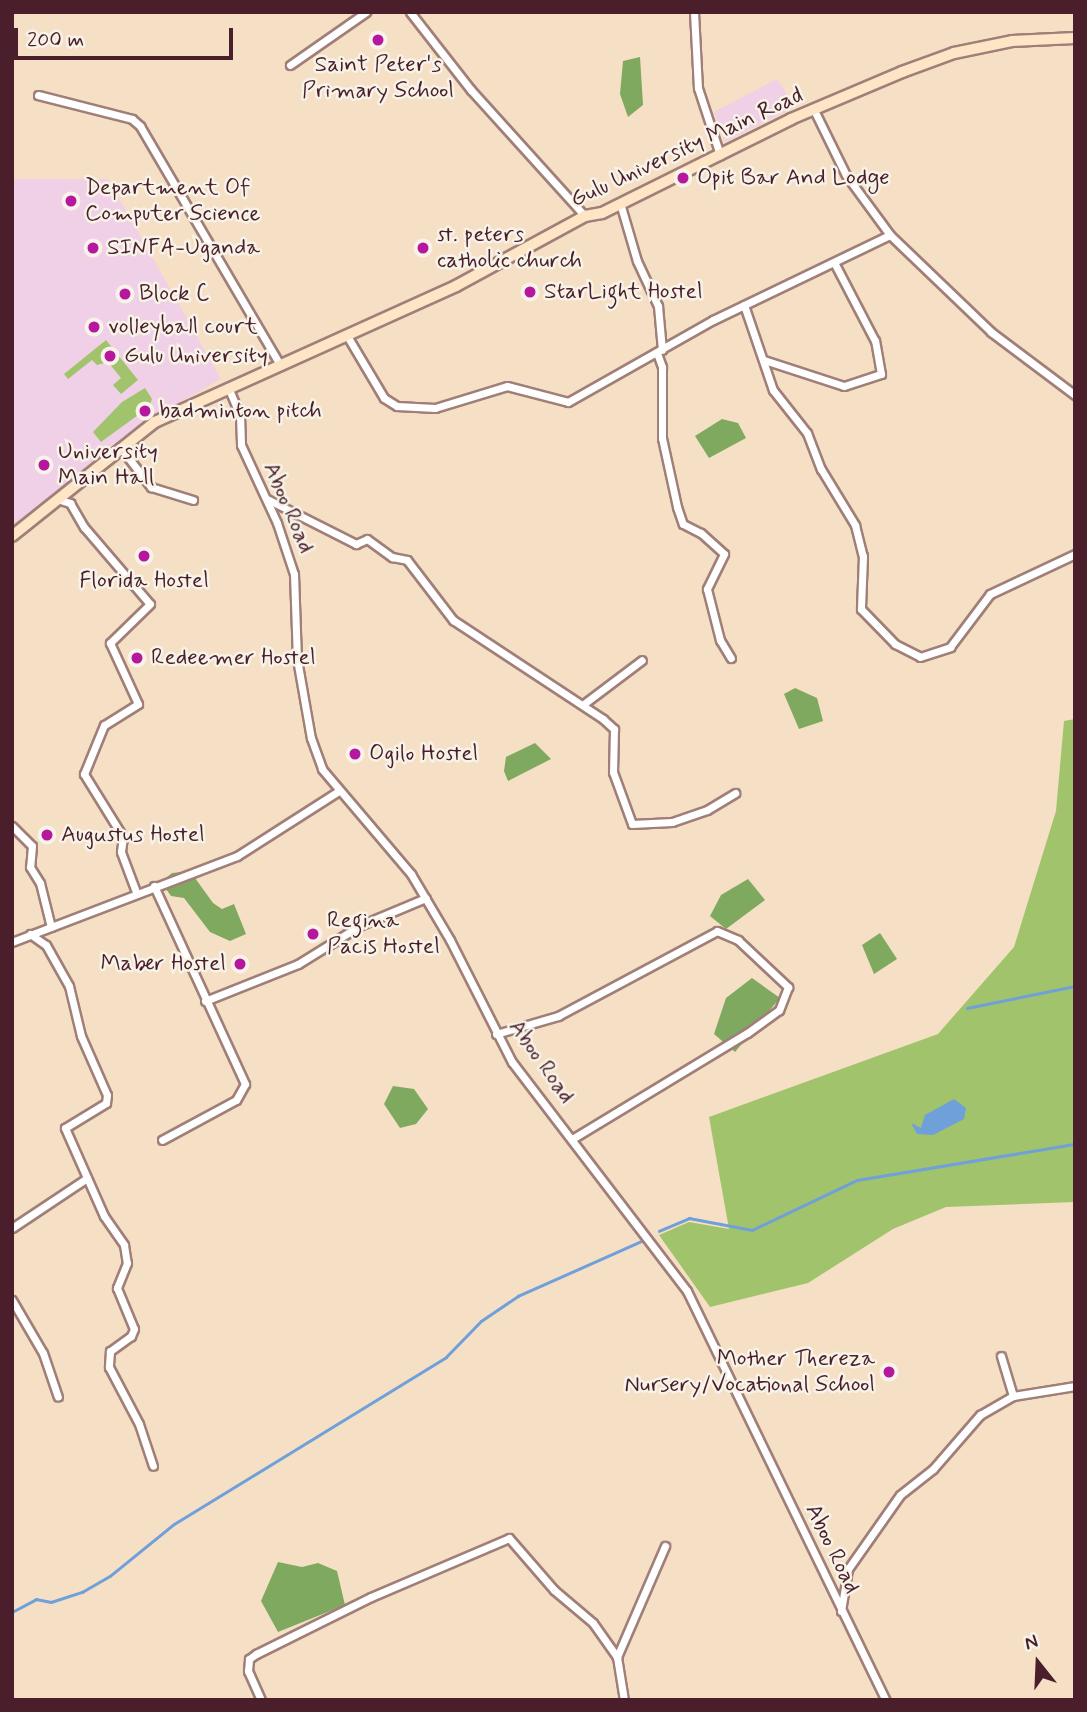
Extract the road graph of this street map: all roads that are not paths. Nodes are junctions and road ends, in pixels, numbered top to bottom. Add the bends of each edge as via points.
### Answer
1 (366, 12) edge
2 (410, 12) edge
3 (694, 12) edge
4 (1075, 38) edge
5 (290, 65) dead end
6 (38, 95) dead end
7 (814, 110) junction
8 (720, 155) junction
9 (620, 204) junction
10 (585, 216) junction
11 (890, 235) junction
12 (835, 264) junction
13 (744, 305) junction
14 (346, 334) junction
15 (660, 351) junction
16 (764, 360) junction
17 (279, 363) junction
18 (228, 386) junction
19 (1075, 395) edge
20 (120, 447) junction
21 (57, 499) junction
22 (266, 499) junction
23 (192, 500) dead end
24 (12, 536) edge
25 (1075, 554) edge
26 (730, 658) dead end
27 (642, 660) dead end
28 (584, 703) junction
29 (337, 792) junction
30 (735, 793) dead end
31 (12, 826) edge
32 (154, 886) junction
33 (136, 892) junction
34 (426, 898) junction
35 (51, 927) junction
36 (30, 934) junction
37 (12, 942) edge
38 (205, 1001) junction
39 (496, 1034) junction
40 (572, 1139) junction
41 (162, 1140) dead end
42 (87, 1178) junction
43 (12, 1228) edge
44 (12, 1300) edge
45 (1001, 1356) dead end
46 (1075, 1386) edge
47 (1013, 1396) junction
48 (58, 1397) dead end
49 (153, 1466) dead end
50 (665, 1546) dead end
51 (841, 1611) junction
52 (617, 1657) junction
53 (261, 1700) edge
54 (624, 1700) edge
55 (886, 1700) edge

1 - 5 street
2 - 10 street via 471,90
3 - 8 street via 698,88
4 - 7 street, Gulu University Main Road via 1012,41 954,53
6 - 17 street via 132,119 140,126
7 - 8 street, Gulu University Main Road
7 - 11 street via 846,175
8 - 9 street, Gulu University Main Road
9 - 10 street, Gulu University Main Road
9 - 15 street via 658,306
10 - 14 street, Gulu University Main Road via 514,258
11 - 12 street
11 - 19 street via 991,332
12 - 13 street
12 - 16 street via 875,341 881,374 844,386
13 - 15 street
13 - 16 street
14 - 15 street via 384,398 407,409 435,408 506,386 568,402
14 - 17 street, Gulu University Main Road
15 - 26 street via 663,438 677,507 683,524 724,554 708,589 720,640
16 - 25 street via 773,390 807,433 821,469 855,525 863,556 862,610 895,644 920,657 950,647 990,594
17 - 18 street, Gulu University Main Road
18 - 20 street, Gulu University Main Road via 156,422
18 - 22 street, Aboo Road via 240,415 241,445
20 - 21 street, Gulu University Main Road
20 - 23 street via 151,487
21 - 24 street, Gulu University Main Road
21 - 33 street via 70,503 84,527 150,604 110,643 138,704 104,724 84,774 123,837 121,852
22 - 28 street via 356,544 367,539 392,557 407,560 453,620
22 - 29 street, Aboo Road via 294,574 297,659 311,738 322,769
27 - 28 street
28 - 30 street via 614,729 613,772 632,824 672,822 715,807
29 - 32 street via 237,856
29 - 34 street, Aboo Road
31 - 35 street via 32,846 30,867 40,883
32 - 33 street
32 - 38 street
33 - 35 street
34 - 38 street via 361,925 298,964
34 - 39 street, Aboo Road
35 - 36 street
36 - 37 street
36 - 42 street via 46,946 69,986 81,1036 107,1095 106,1103 65,1128
38 - 41 street via 239,1063 243,1091 236,1100
39 - 40 street, Aboo Road
39 - 40 street via 558,1016 717,931 738,940 788,987 779,1010 747,1033
40 - 51 street, Aboo Road via 694,1303
42 - 43 street
42 - 49 street via 119,1236 126,1259 117,1288 133,1332 110,1351 109,1367 139,1424
44 - 48 street via 43,1353
45 - 47 street
46 - 47 street
47 - 51 street via 980,1415 933,1469 900,1495 848,1569
50 - 52 street
51 - 55 street, Aboo Road
52 - 53 street via 589,1617 554,1590 516,1541 505,1538 256,1654 249,1659 248,1671
52 - 54 street

